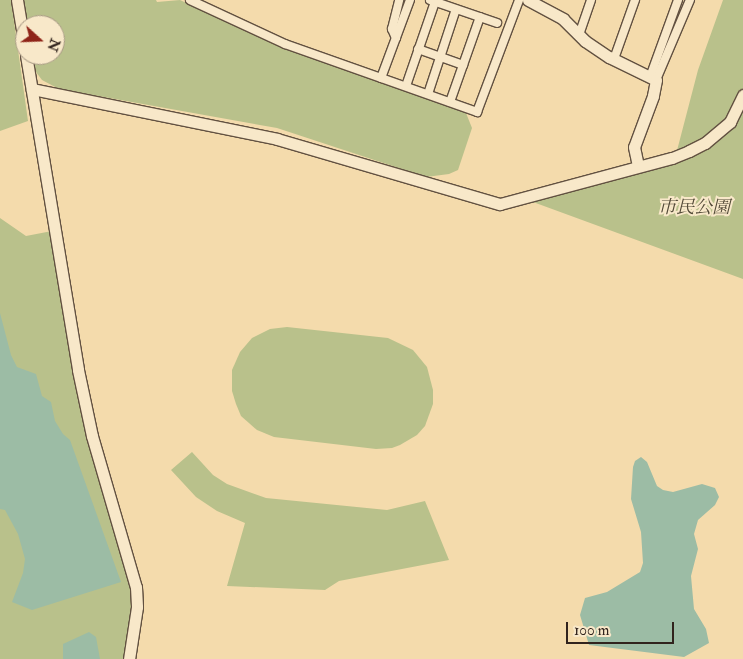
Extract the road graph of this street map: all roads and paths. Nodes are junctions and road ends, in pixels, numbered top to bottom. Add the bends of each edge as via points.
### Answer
1 (17, 0) edge
2 (190, 0) edge
3 (399, 0) edge
4 (410, 0) edge
5 (519, 0) edge
6 (528, 0) edge
7 (591, 0) edge
8 (636, 0) edge
9 (678, 0) edge
10 (690, 0) edge
11 (432, 1) edge
12 (547, 4) edge
13 (456, 9) junction
14 (20, 15) edge
15 (480, 17) junction
16 (497, 23) dead end
17 (579, 35) junction
18 (396, 38) junction
19 (418, 49) junction
20 (440, 57) junction
21 (614, 60) junction
22 (463, 64) junction
23 (28, 65) edge
24 (381, 78) junction
25 (653, 78) junction
26 (406, 86) junction
27 (32, 89) junction
28 (428, 94) junction
29 (743, 95) edge
30 (450, 102) junction
31 (638, 166) junction
32 (129, 659) edge

1 - 14 street
2 - 24 street via 285,44
3 - 18 street via 392,29
4 - 18 street
5 - 30 street via 477,112
6 - 12 street
7 - 17 street
8 - 21 street
9 - 25 street
10 - 25 street
11 - 13 street
11 - 19 street
12 - 17 street
13 - 15 street
13 - 20 street
15 - 16 street
15 - 22 street
17 - 21 street
18 - 24 street
19 - 20 street
19 - 26 street
20 - 22 street
20 - 28 street
21 - 25 street
22 - 30 street
23 - 27 street
24 - 26 street
25 - 31 street via 653,96 635,142
26 - 28 street
27 - 31 street via 277,139 500,204
27 - 32 street via 78,370 92,436 136,586
28 - 30 street
29 - 31 street via 730,122 705,143 672,158

